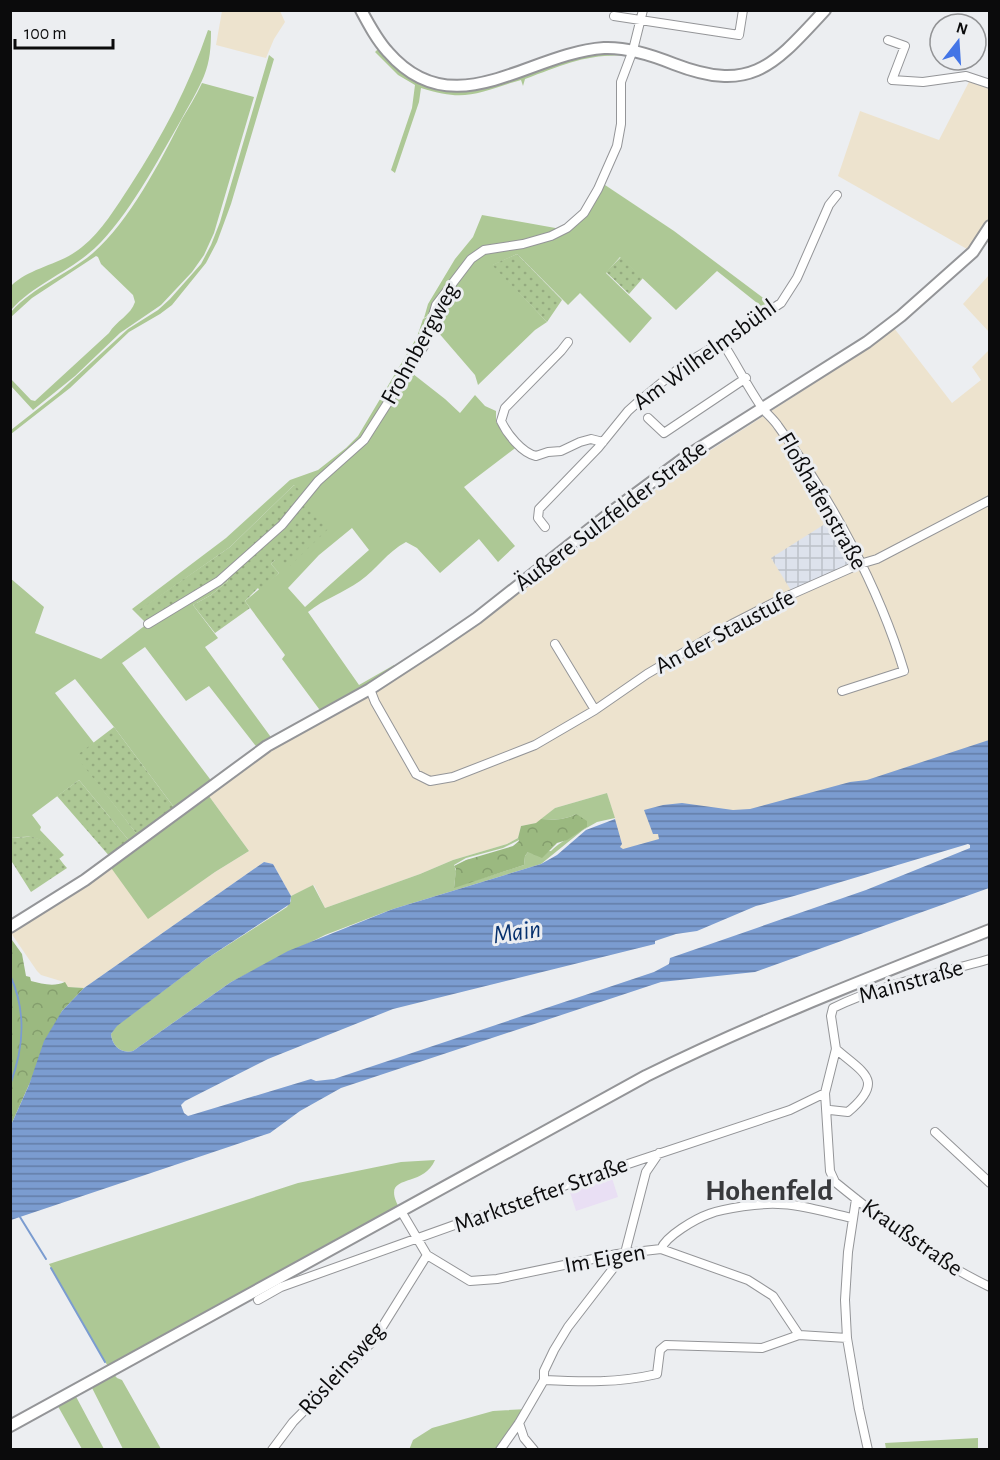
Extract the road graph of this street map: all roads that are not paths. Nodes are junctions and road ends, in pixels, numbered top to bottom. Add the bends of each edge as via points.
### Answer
1 (361, 10) edge
2 (643, 10) edge
3 (743, 10) edge
4 (825, 10) edge
5 (614, 16) dead end
6 (640, 21) junction
7 (888, 40) dead end
8 (633, 50) junction
9 (990, 84) edge
10 (837, 195) dead end
11 (990, 226) edge
12 (568, 342) dead end
13 (722, 342) junction
14 (746, 378) junction
15 (763, 408) junction
16 (648, 418) dead end
17 (603, 442) junction
18 (990, 500) edge
19 (545, 527) dead end
20 (860, 564) junction
21 (147, 624) dead end
22 (555, 644) dead end
23 (370, 689) junction
24 (842, 692) dead end
25 (596, 710) junction
26 (10, 927) edge
27 (990, 930) edge
28 (990, 959) edge
29 (833, 1008) joint
30 (836, 1049) junction
31 (825, 1094) junction
32 (827, 1112) junction
33 (935, 1132) dead end
34 (659, 1153) junction
35 (990, 1183) edge
36 (856, 1199) junction
37 (401, 1211) junction
38 (852, 1218) junction
39 (419, 1238) junction
40 (661, 1249) junction
41 (625, 1253) junction
42 (427, 1255) junction
43 (990, 1287) edge
44 (258, 1300) dead end
45 (799, 1335) junction
46 (847, 1338) junction
47 (544, 1380) junction
48 (519, 1423) junction
49 (10, 1426) edge
50 (272, 1449) edge
51 (500, 1449) edge
52 (534, 1449) edge
53 (868, 1449) edge

1 - 8 main road via 398,63 420,77 450,86 475,86 590,49
2 - 6 street, Frohnbergweg
3 - 6 street via 739,35
4 - 8 main road via 776,61 746,75 697,73
5 - 6 street
6 - 8 street, Frohnbergweg
7 - 9 street via 905,46 892,80 922,82 966,76
8 - 21 street, Frohnbergweg via 621,82 617,146 584,213 551,236 484,250 471,259 436,305 422,350 364,440 318,481 282,525 219,581
10 - 13 street, Am Wilhelmsbühl via 781,303
11 - 15 main road, Äußere Sulzfelder Straße via 973,252 901,316
12 - 17 street via 505,408 501,421 530,455 561,452 591,440
13 - 14 street, Floßhafenstraße
13 - 17 street, Am Wilhelmsbühl via 683,365 627,411
14 - 15 street, Floßhafenstraße
14 - 16 street via 664,433
15 - 20 street, Floßhafenstraße via 830,506
15 - 23 main road, Äußere Sulzfelder Straße via 687,456 477,618
17 - 19 street, Am Wilhelmsbühl via 539,509 538,518
18 - 20 street, An der Staustufe via 877,559
20 - 24 street, Floßhafenstraße via 904,671
20 - 25 street, An der Staustufe via 732,624 647,674
22 - 25 street
23 - 25 street, An der Staustufe via 412,768 430,781 453,777 514,754
23 - 26 main road, Äußere Sulzfelder Straße via 286,734 85,880
27 - 37 main road via 692,1053
28 - 29 street, Mainstraße via 895,984
29 - 30 street, Kraußstraße
30 - 31 street, Kraußstraße
30 - 32 street via 870,1081 856,1106 848,1112
31 - 32 street, Kraußstraße
31 - 34 street, Marktstefter Straße via 790,1110
32 - 36 street, Kraußstraße via 830,1171 835,1182
33 - 35 street
34 - 39 street, Marktstefter Straße
34 - 41 street via 646,1172
36 - 38 street
36 - 43 street, Kraußstraße via 954,1269
37 - 39 street
37 - 49 main road
38 - 40 street via 778,1203 733,1209 708,1214 673,1234
38 - 46 street via 845,1300
39 - 42 street
39 - 44 street, Marktstefter Straße via 281,1287
40 - 41 street, Im Eigen
40 - 45 street, Im Eigen via 748,1280 773,1296
41 - 42 street, Im Eigen via 470,1281
41 - 47 street via 568,1327 544,1371
42 - 50 street, Rösleinsweg via 374,1340 293,1422
45 - 46 street
45 - 47 street via 762,1348 666,1346 660,1350 657,1374 635,1379 590,1383
46 - 53 street
47 - 48 street
48 - 51 street
48 - 52 street via 524,1438

